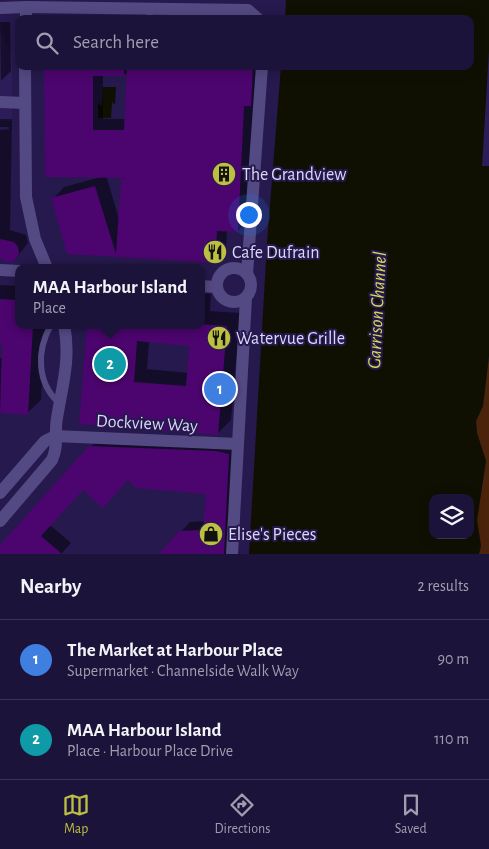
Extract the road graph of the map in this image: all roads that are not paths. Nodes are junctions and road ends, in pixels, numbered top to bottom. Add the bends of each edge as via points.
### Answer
1 (0, 8) edge
2 (26, 13) edge
3 (150, 14) edge
4 (254, 15) edge
5 (25, 70) edge
6 (262, 70) edge
7 (0, 102) edge
8 (24, 103) junction
9 (45, 264) edge
10 (0, 270) edge
11 (15, 271) edge
12 (247, 274) junction
13 (205, 286) edge
14 (216, 287) junction
15 (246, 298) junction
16 (49, 329) edge
17 (64, 329) edge
18 (60, 404) junction
19 (55, 436) junction
20 (238, 444) junction
21 (0, 493) edge
22 (0, 521) edge
23 (232, 554) edge

1 - 2 street
2 - 3 street
3 - 4 street via 248,10
5 - 8 street
6 - 12 street
7 - 8 street
8 - 9 street via 26,197 35,239
10 - 11 street
12 - 14 street via 242,269 230,268 218,277
12 - 15 street via 251,286
13 - 14 street
14 - 15 street via 218,295 231,303
15 - 20 street
16 - 18 lane via 43,340 41,371 49,394
17 - 18 street via 67,354
18 - 19 street
19 - 20 street, Dockview Way via 144,444
19 - 21 street via 46,441
19 - 22 street via 57,449 52,460
20 - 23 street

